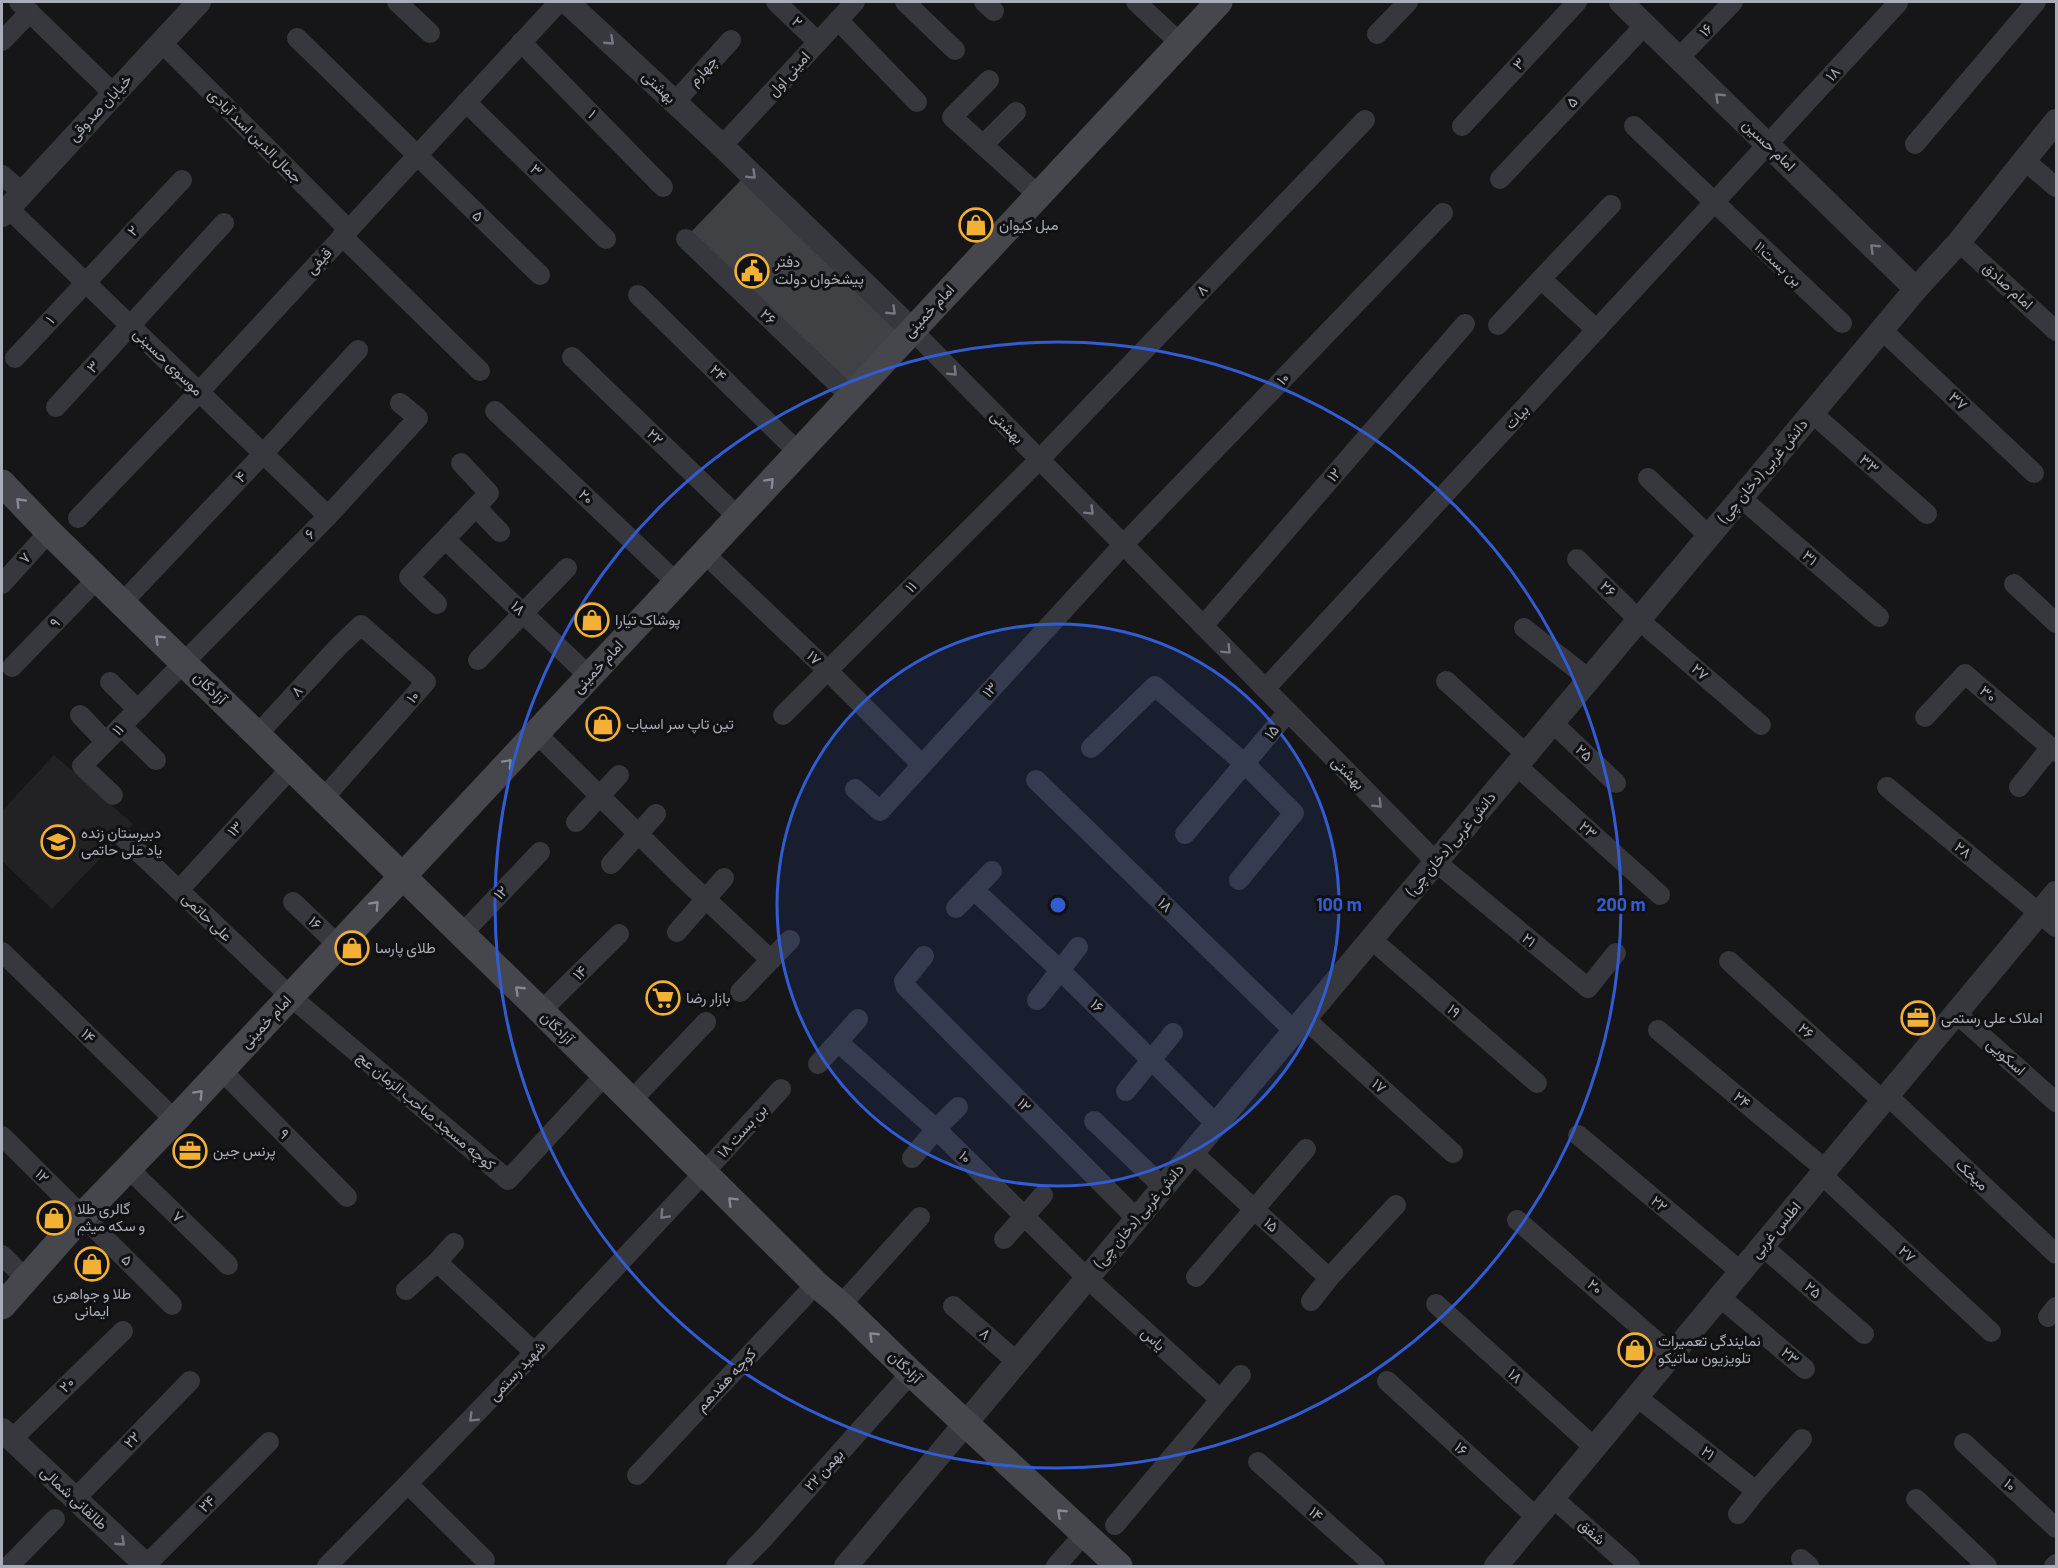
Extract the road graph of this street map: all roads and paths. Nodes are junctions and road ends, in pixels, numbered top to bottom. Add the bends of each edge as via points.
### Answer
1 (199, 2) edge
2 (397, 2) edge
3 (559, 2) edge
4 (567, 2) edge
5 (776, 2) edge
6 (855, 2) edge
7 (905, 2) edge
8 (1136, 2) edge
9 (1219, 2) edge
10 (1408, 2) edge
11 (1577, 2) edge
12 (1620, 2) edge
13 (1733, 2) edge
14 (2036, 2) edge
15 (1898, 3) edge
16 (24, 7) edge
17 (838, 20) junction
18 (1645, 25) junction
19 (430, 33) dead end
20 (1377, 34) dead end
21 (297, 38) dead end
22 (731, 40) dead end
23 (2, 41) edge
24 (161, 42) junction
25 (521, 42) junction
26 (818, 42) junction
27 (1180, 43) junction
28 (955, 50) dead end
29 (1679, 58) junction
30 (989, 80) dead end
31 (114, 94) junction
32 (466, 102) junction
33 (675, 102) junction
34 (917, 102) dead end
35 (1016, 112) dead end
36 (1365, 120) dead end
37 (2056, 121) edge
38 (1462, 126) dead end
39 (1634, 126) dead end
40 (1916, 144) dead end
41 (1768, 145) junction
42 (722, 146) junction
43 (983, 146) junction
44 (416, 156) junction
45 (2024, 160) junction
46 (2, 175) edge
47 (1500, 179) dead end
48 (182, 180) dead end
49 (663, 187) dead end
50 (2056, 187) edge
51 (1038, 195) junction
52 (1714, 204) junction
53 (10, 205) edge
54 (1611, 205) dead end
55 (1443, 213) dead end
56 (225, 224) dead end
57 (345, 233) junction
58 (606, 238) dead end
59 (686, 239) dead end
60 (1959, 242) junction
61 (540, 275) dead end
62 (1541, 279) junction
63 (85, 282) junction
64 (1916, 289) junction
65 (638, 295) dead end
66 (1842, 323) dead end
67 (1465, 324) dead end
68 (1498, 325) dead end
69 (130, 326) junction
70 (912, 330) junction
71 (1597, 330) junction
72 (1882, 330) junction
73 (2056, 331) edge
74 (358, 350) dead end
75 (572, 357) dead end
76 (15, 358) dead end
77 (480, 371) dead end
78 (199, 392) junction
79 (850, 396) junction
80 (400, 403) dead end
81 (56, 407) dead end
82 (495, 411) dead end
83 (1812, 413) junction
84 (798, 452) junction
85 (263, 454) junction
86 (1039, 460) junction
87 (461, 463) dead end
88 (2034, 473) dead end
89 (1648, 478) dead end
90 (2, 483) edge
91 (1741, 498) junction
92 (476, 507) junction
93 (1927, 514) dead end
94 (328, 516) junction
95 (738, 517) junction
96 (78, 518) dead end
97 (49, 532) junction
98 (500, 532) dead end
99 (1709, 536) junction
100 (446, 540) junction
101 (1123, 544) junction
102 (704, 553) junction
103 (1577, 559) dead end
104 (567, 568) dead end
105 (97, 579) junction
106 (676, 582) junction
107 (2, 584) edge
108 (2014, 584) dead end
109 (122, 603) junction
110 (437, 604) dead end
111 (524, 613) junction
112 (1879, 617) dead end
113 (1639, 620) junction
114 (2056, 623) edge
115 (1203, 626) junction
116 (1524, 628) dead end
117 (338, 647) joint
118 (478, 660) dead end
119 (184, 663) junction
120 (12, 667) dead end
121 (828, 670) junction
122 (589, 676) junction
123 (1589, 680) junction
124 (1446, 681) dead end
125 (110, 682) dead end
126 (1265, 689) junction
127 (138, 710) junction
128 (1288, 712) junction
129 (80, 715) dead end
130 (783, 715) dead end
131 (1925, 717) dead end
132 (1553, 723) junction
133 (1761, 725) dead end
134 (122, 727) junction
135 (536, 734) junction
136 (257, 735) junction
137 (106, 742) junction
138 (1091, 748) dead end
139 (2054, 749) edge
140 (156, 760) dead end
141 (1521, 760) junction
142 (1245, 764) junction
143 (922, 765) junction
144 (291, 768) junction
145 (619, 775) dead end
146 (1036, 780) dead end
147 (1616, 783) dead end
148 (2019, 786) dead end
149 (1887, 787) dead end
150 (855, 789) dead end
151 (113, 795) dead end
152 (600, 796) junction
153 (322, 800) junction
154 (657, 814) dead end
155 (576, 822) dead end
156 (638, 834) junction
157 (1185, 834) dead end
158 (124, 838) dead end
159 (540, 852) dead end
160 (1436, 862) junction
161 (611, 864) dead end
162 (992, 871) dead end
163 (402, 876) junction
164 (724, 878) dead end
165 (1239, 880) dead end
166 (179, 890) junction
167 (975, 890) junction
168 (2056, 893) edge
169 (1660, 895) dead end
170 (706, 899) junction
171 (293, 902) dead end
172 (956, 908) dead end
173 (2048, 920) edge
174 (677, 932) dead end
175 (462, 934) junction
176 (619, 934) dead end
177 (1371, 939) junction
178 (790, 940) dead end
179 (338, 945) junction
180 (1078, 947) dead end
181 (2, 952) edge
182 (1616, 953) dead end
183 (924, 956) dead end
184 (771, 960) junction
185 (1729, 961) dead end
186 (1060, 970) junction
187 (740, 992) dead end
188 (290, 996) junction
189 (1037, 1000) dead end
190 (541, 1011) junction
191 (1956, 1013) junction
192 (858, 1019) dead end
193 (706, 1022) dead end
194 (1300, 1025) junction
195 (1658, 1030) dead end
196 (1173, 1033) dead end
197 (837, 1042) junction
198 (1152, 1060) junction
199 (818, 1064) dead end
200 (221, 1070) junction
201 (605, 1075) junction
202 (1537, 1083) dead end
203 (781, 1089) dead end
204 (1126, 1091) dead end
205 (1886, 1098) junction
206 (631, 1101) junction
207 (2056, 1102) edge
208 (958, 1107) dead end
209 (175, 1120) junction
210 (1094, 1121) dead end
211 (1216, 1124) junction
212 (936, 1129) junction
213 (1578, 1135) dead end
214 (2, 1136) edge
215 (1306, 1149) dead end
216 (1193, 1153) junction
217 (1453, 1153) dead end
218 (912, 1158) dead end
219 (128, 1168) junction
220 (1824, 1172) junction
221 (704, 1173) junction
222 (1163, 1186) junction
223 (1042, 1195) dead end
224 (347, 1197) dead end
225 (1396, 1205) dead end
226 (1253, 1208) junction
227 (82, 1216) junction
228 (1025, 1216) junction
229 (920, 1217) dead end
230 (1137, 1220) junction
231 (1517, 1220) dead end
232 (1004, 1239) dead end
233 (454, 1243) dead end
234 (1762, 1246) junction
235 (2056, 1254) edge
236 (2, 1256) edge
237 (437, 1262) junction
238 (228, 1264) dead end
239 (1741, 1272) junction
240 (1196, 1277) dead end
241 (1087, 1278) junction
242 (1329, 1278) junction
243 (26, 1279) junction
244 (816, 1284) junction
245 (406, 1290) dead end
246 (1720, 1297) junction
247 (1311, 1301) dead end
248 (1436, 1304) dead end
249 (172, 1305) dead end
250 (841, 1305) junction
251 (2, 1306) edge
252 (953, 1306) dead end
253 (123, 1331) dead end
254 (1991, 1332) dead end
255 (1864, 1334) dead end
256 (534, 1352) junction
257 (1672, 1354) junction
258 (1017, 1362) junction
259 (1804, 1369) dead end
260 (910, 1373) junction
261 (1241, 1375) dead end
262 (190, 1381) dead end
263 (1387, 1381) dead end
264 (1637, 1397) junction
265 (1220, 1400) junction
266 (965, 1424) junction
267 (7, 1434) edge
268 (1802, 1439) dead end
269 (269, 1442) dead end
270 (1964, 1443) dead end
271 (1595, 1448) junction
272 (1258, 1462) dead end
273 (637, 1475) dead end
274 (408, 1484) junction
275 (1756, 1491) junction
276 (1553, 1497) junction
277 (1916, 1498) dead end
278 (75, 1499) junction
279 (1738, 1514) dead end
280 (1536, 1517) junction
281 (55, 1518) dead end
282 (1115, 1525) dead end
283 (2056, 1528) edge
284 (1084, 1534) junction
285 (485, 1560) dead end
286 (338, 1563) edge
287 (9, 1566) edge
288 (146, 1566) edge
289 (736, 1566) edge
290 (846, 1566) edge
291 (1056, 1566) edge
292 (1119, 1566) edge
293 (1375, 1566) edge
294 (1496, 1566) edge
295 (1630, 1566) edge
296 (1987, 1566) edge

1 - 24 street, خیابان صدوقی
2 - 19 street
3 - 25 street, قیفی
4 -> 33 street, بهشتی
5 - 26 street, ۲
6 - 17 street, امینی اول
7 - 28 street
8 - 27 street
9 - 27 main road, امام خمینی
10 - 20 street
11 - 38 street, ۳
12 - 18 street, امام حسین
13 - 29 street, ۱۶
14 - 40 street
15 - 41 street, ۱۸
16 - 23 street
16 - 31 street
17 - 26 street, امینی اول
17 - 34 street
18 - 29 street, امام حسین
18 - 47 street, ۵
21 - 44 street
22 - 33 street, چهارم
24 - 31 street, خیابان صدوقی
24 - 57 street, جمال الدین اسد آبادی
25 - 32 street, قیفی
25 - 49 street, ۱
26 - 42 street, امینی اول
27 - 51 main road, امام خمینی
41 -> 29 street, امام حسین
30 - 43 street via 952,117
31 - 53 street, خیابان صدوقی
32 - 44 street, قیفی
32 - 58 street, ۳
33 - 42 street, بهشتی
35 - 43 street
36 - 86 street, ۸
37 - 45 street, دانش غربی (دخان چی)
39 - 52 street, بن بست۱۱
41 - 52 street, بیات
64 -> 41 street, امام حسین
42 -> 70 street, بهشتی
43 - 51 street
44 - 57 street, قیفی
44 - 61 street, ۵
45 - 50 street
45 - 60 street, دانش غربی (دخان چی)
46 - 53 street, موسوی حسینی
48 - 63 street, ۲
51 - 70 main road, امام خمینی
52 - 66 street, بن بست۱۱
52 - 71 street, بیات
53 - 63 street, موسوی حسینی
54 - 62 street
55 - 101 street, ۱۰
56 - 69 street
57 - 77 street, جمال الدین اسد آبادی
57 - 78 street, قیفی
59 - 79 street, ۲۶
60 - 64 street, دانش غربی (دخان چی)
60 - 73 street, امام صادق
62 - 68 street
62 - 71 street
63 - 69 street, موسوی حسینی
63 - 76 street, ۱
64 - 72 street, دانش غربی (دخان چی)
65 - 84 street, ۲۴
67 - 115 street, ۱۲
69 - 78 street, موسوی حسینی
69 - 81 street, ۳
70 - 79 main road, امام خمینی
70 -> 86 street, بهشتی
71 - 126 street, بیات
72 - 83 street, دانش غربی (دخان چی)
72 - 88 street, ۳۷
74 - 85 street, ۴
75 - 95 street, ۲۲
78 - 85 street, موسوی حسینی
78 - 96 street, قیفی
79 - 84 main road, امام خمینی
80 - 94 street, ۶ via 418,418
82 - 106 street, ۲۰
83 - 91 street, دانش غربی (دخان چی)
83 - 93 street, ۳۳
95 -> 84 main road, امام خمینی
85 - 94 street, موسوی حسینی
85 - 109 street, ۴
86 -> 101 street, بهشتی
86 - 121 street, ۱۱
87 - 92 street via 489,492
89 - 99 street
97 -> 90 main road, آزادگان
91 - 99 street, دانش غربی (دخان چی)
91 - 112 street, ۳۱
92 - 98 street
92 - 100 street
94 - 119 street, ۶
95 - 102 main road, امام خمینی
97 - 105 main road, آزادگان
97 - 107 street, ۷
99 - 113 street, دانش غربی (دخان چی)
100 - 110 street via 409,577
100 - 111 street, ۱۸
101 - 115 street, بهشتی
101 - 143 street, ۱۳
102 - 106 main road, امام خمینی
102 - 121 street, ۱۷
103 - 113 street, ۲۶
104 - 111 street
105 - 109 main road, آزادگان
105 - 120 street, ۹
106 - 122 main road, امام خمینی
108 - 114 street
119 -> 109 main road, آزادگان
111 - 118 street
111 - 122 street, ۱۸
113 - 123 street, دانش غربی (دخان چی)
113 - 133 street, ۲۷
115 -> 126 street, بهشتی
116 - 123 street
117 - 136 street, ۸
117 - 153 street, ۱۰ via 361,626 426,682
119 - 127 street, ۱۱
119 - 136 main road, آزادگان
121 - 130 street, ۱۱
121 - 143 street, ۱۷
122 - 135 main road, امام خمینی
123 - 132 street, دانش غربی (دخان چی)
124 - 141 street, ۲۳
125 - 127 street
126 - 128 street, بهشتی
127 - 134 street, ۱۱
128 - 142 street, ۱۵
128 -> 160 street, بهشتی
129 - 137 street
131 - 139 street, ۳۰ via 1965,674
132 - 141 street, دانش غربی (دخان چی)
132 - 147 street, ۲۵
134 - 137 street, ۱۱
134 - 140 street
135 - 152 street
163 -> 135 main road, امام خمینی
136 - 144 main road, آزادگان
137 - 151 street, ۱۱ via 82,766
138 - 142 street via 1155,686
139 - 148 street
141 - 160 street, دانش غربی (دخان چی)
141 - 169 street, ۲۳
142 - 157 street, ۱۵
142 - 165 street via 1294,813
143 - 150 street, ۱۳ via 880,811
144 - 153 main road, آزادگان
144 - 166 street, ۱۳
145 - 152 street
146 - 194 street, ۱۸
149 - 173 street, ۲۸
152 - 155 street
152 - 156 street
153 - 163 main road, آزادگان
154 - 156 street
156 - 161 street
156 - 170 street
158 - 166 street, علی حاتمی
159 - 175 street, ۱۲
160 - 177 street, دانش غربی (دخان چی)
160 - 182 street, ۲۱ via 1588,988
162 - 167 street
163 - 175 main road, آزادگان
179 -> 163 main road, امام خمینی
164 - 170 street
166 - 188 street, علی حاتمی
167 - 172 street
167 - 186 street, ۱۶
168 - 173 street, اطلس غربی
170 - 174 street
170 - 184 street
171 - 179 street, ۱۶
173 - 191 street, اطلس غربی
190 -> 175 main road, آزادگان
176 - 190 street, ۱۴
177 - 194 street, دانش غربی (دخان چی)
177 - 202 street, ۱۹
178 - 184 street
179 - 188 main road, امام خمینی
180 - 186 street
181 - 209 street, ۱۴
183 - 230 street, ۱۲ via 904,981 906,987
184 - 187 street
185 - 205 street, ۲۶
186 - 189 street
186 - 198 street, ۱۶
188 - 200 main road, امام خمینی
188 - 201 street, کوچه مسجد صاحب الزمان عج via 508,1179
190 - 201 main road, آزادگان
191 - 205 street, اطلس غربی
191 - 207 street, اسکویی
192 - 197 street
193 - 206 street
194 - 211 street, دانش غربی (دخان چی)
194 - 217 street, ۱۷
195 - 220 street, ۲۴
196 - 198 street
197 - 199 street
197 - 212 street, ۱۰
198 - 204 street
198 - 211 street, ۱۶
209 -> 200 main road, امام خمینی
200 - 224 street, ۹
201 - 206 main road, آزادگان
203 - 221 street, بن بست ۱۸
205 - 220 street, اطلس غربی
205 - 235 street, میخک
206 - 221 main road, آزادگان
208 - 212 street
209 - 219 main road, امام خمینی
210 - 222 street
211 - 216 street, دانش غربی (دخان چی)
212 - 218 street
212 - 228 street, ۱۰
213 - 239 street, ۲۲
214 - 227 street, ۱۲
215 - 226 street
216 - 222 street, دانش غربی (دخان چی)
216 - 226 street, ۱۵
219 - 227 main road, امام خمینی
219 - 238 street, ۷
220 - 234 street, اطلس غربی
220 - 254 street, ۲۷
244 -> 221 main road, آزادگان
221 -> 256 street, شهید رستمی
222 - 230 street, دانش غربی (دخان چی)
223 - 228 street
225 - 242 street
226 - 240 street
226 - 242 street, ۱۵
227 - 243 main road, امام خمینی
227 - 249 street, ۵
228 - 232 street
228 - 241 street, ۱۰
229 - 250 street
230 - 241 street, دانش غربی (دخان چی)
231 - 257 street, ۲۰
233 - 237 street
234 - 239 street, اطلس غربی
234 - 255 street, ۲۵
236 - 243 street
237 - 245 street
237 - 256 street
239 - 246 street, اطلس غربی
241 - 258 street, دانش غربی (دخان چی)
241 - 265 street, یاس
242 - 247 street
243 - 251 main road, امام خمینی
244 - 250 main road, آزادگان
244 - 273 street, کوچه هفدهم
246 - 257 street, اطلس غربی
246 - 259 street, ۲۳
248 - 271 street, ۱۸
260 -> 250 main road, آزادگان
252 - 258 street, ۸
253 - 267 street, ۲۰
256 -> 274 street, شهید رستمی
257 - 264 street, اطلس غربی
258 - 266 street, دانش غربی (دخان چی)
260 - 266 main road, آزادگان
260 - 289 street, ۲۲ بهمن
261 - 265 street
262 - 278 street, ۲۲
263 - 280 street, ۱۶
264 - 271 street, اطلس غربی
264 - 275 street, ۲۱
265 - 282 street
284 -> 266 main road, آزادگان
266 - 290 street, دانش غربی (دخان چی)
267 - 278 street, طالقانی شمالی
268 - 275 street
269 - 288 street, ۲۴
270 - 283 street, ۱۰
271 - 276 street, اطلس غربی
272 - 293 street, ۱۴
274 - 285 street
274 - 286 street, شهید رستمی
275 - 279 street
276 - 280 street, اطلس غربی
276 - 295 street, شفق
277 - 296 street
278 -> 288 street, طالقانی شمالی
280 - 294 street, اطلس غربی
281 - 287 street
284 - 291 street
284 - 292 main road, آزادگان

